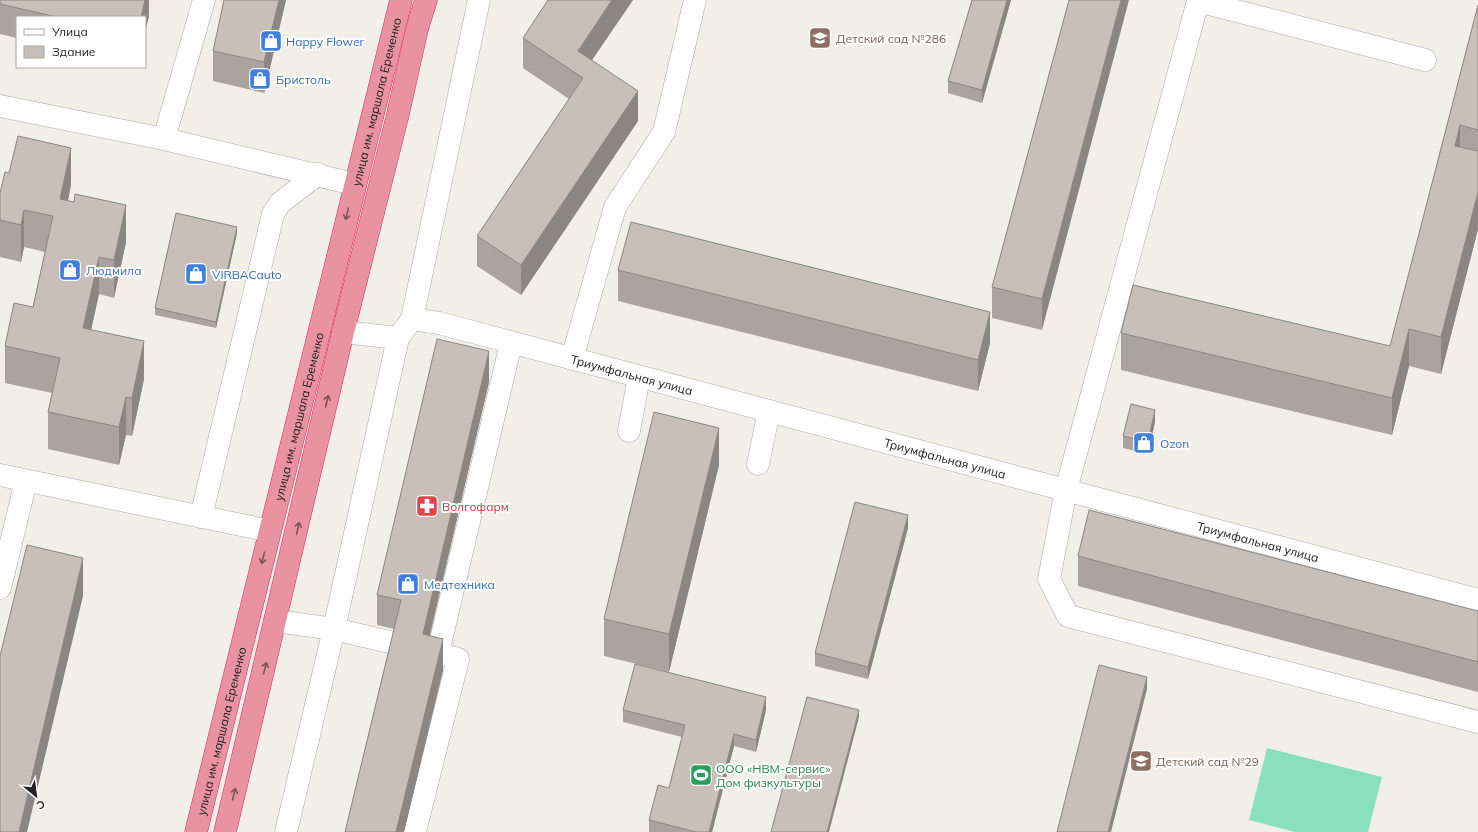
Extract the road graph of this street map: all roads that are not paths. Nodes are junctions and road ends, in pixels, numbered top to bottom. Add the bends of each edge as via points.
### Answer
1 (401, 0) edge
2 (426, 0) edge
3 (479, 0) edge
4 (695, 0) edge
5 (202, 1) edge
6 (1425, 60) dead end
7 (0, 106) edge
8 (164, 140) junction
9 (318, 174) junction
10 (354, 184) junction
11 (412, 319) junction
12 (343, 332) junction
13 (398, 338) junction
14 (511, 342) junction
15 (572, 359) junction
16 (639, 377) junction
17 (769, 411) junction
18 (629, 431) dead end
19 (758, 464) dead end
20 (0, 475) edge
21 (26, 481) junction
22 (1066, 490) junction
23 (201, 517) junction
24 (270, 531) junction
25 (0, 588) edge
26 (1478, 600) edge
27 (276, 621) junction
28 (334, 629) junction
29 (398, 644) edge
30 (1478, 722) edge
31 (196, 832) edge
32 (225, 832) edge
33 (286, 832) edge
34 (415, 832) edge

1 - 10 highway, улица им. маршала Еременко
2 - 12 highway, улица им. маршала Еременко
3 - 11 street
4 - 15 street via 664,132 615,207
5 - 8 street
6 - 22 street via 1198,1
7 - 8 street
8 - 9 street
9 - 10 street
9 - 23 street via 280,203 274,214
10 -> 24 highway, улица им. маршала Еременко
11 - 13 street
11 - 14 street, Триумфальная улица via 439,323
12 - 13 street
27 -> 12 highway, улица им. маршала Еременко
13 - 28 street
14 - 15 street, Триумфальная улица
14 - 34 street via 432,652 458,659
15 - 16 street, Триумфальная улица
16 - 17 street, Триумфальная улица
16 - 18 street
17 - 19 street
17 - 22 street, Триумфальная улица
20 - 21 street
21 - 23 street
21 - 25 street
22 - 26 street, Триумфальная улица
22 - 30 street via 1049,579 1068,616
23 - 24 street
24 -> 31 highway, улица им. маршала Еременко
27 - 28 street
32 -> 27 highway, улица им. маршала Еременко
28 - 29 street
28 - 33 street

